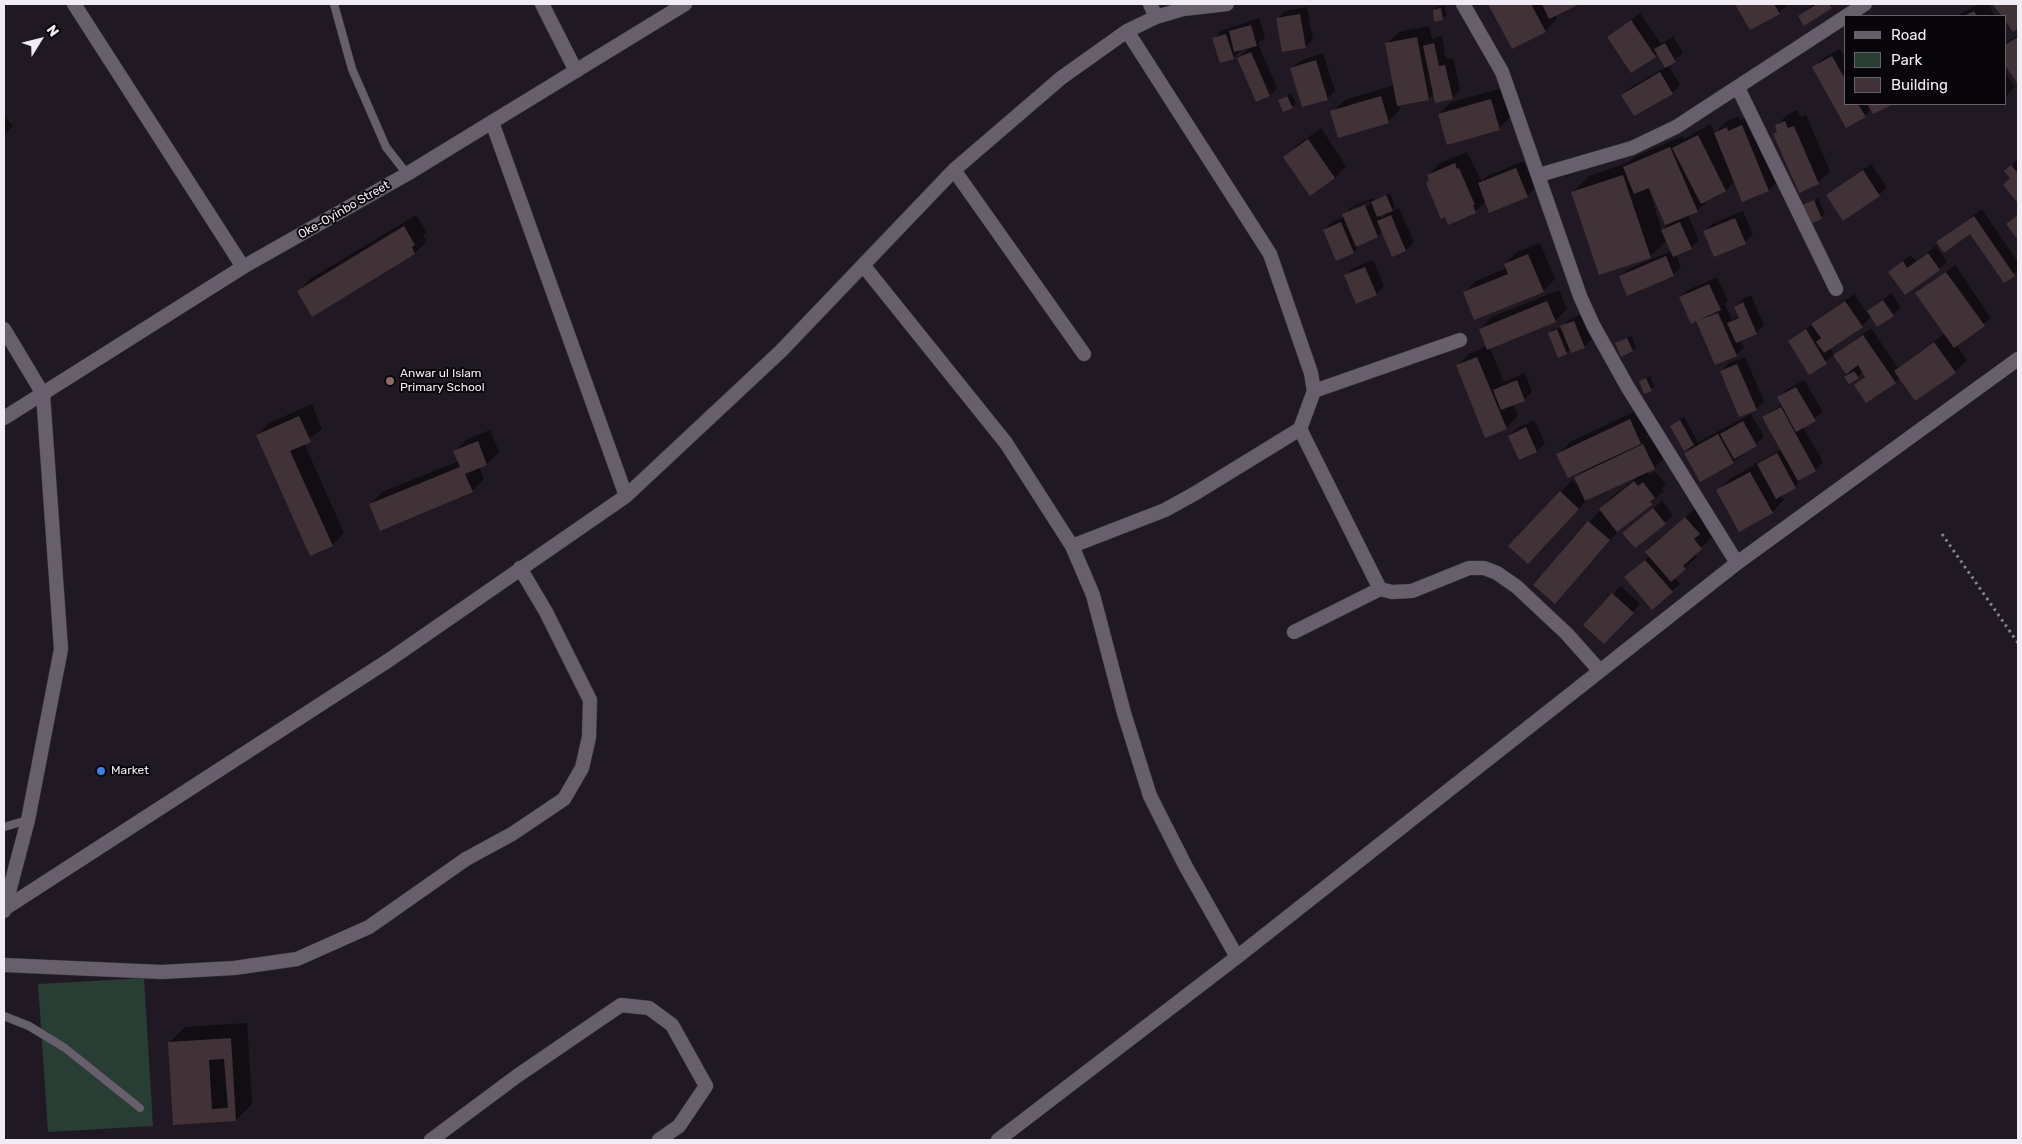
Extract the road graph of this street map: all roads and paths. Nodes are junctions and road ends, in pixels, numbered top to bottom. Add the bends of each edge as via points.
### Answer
1 (74, 4) edge
2 (334, 4) edge
3 (542, 4) edge
4 (685, 4) edge
5 (1150, 4) edge
6 (1227, 4) edge
7 (1463, 4) edge
8 (1865, 4) edge
9 (1848, 15) edge
10 (1156, 17) junction
11 (1844, 18) edge
12 (1127, 31) junction
13 (576, 71) junction
14 (1738, 88) junction
15 (492, 122) junction
16 (954, 170) junction
17 (407, 174) junction
18 (1539, 175) junction
19 (863, 265) junction
20 (243, 267) junction
21 (1836, 289) dead end
22 (4, 329) edge
23 (1460, 340) dead end
24 (1084, 354) dead end
25 (2018, 359) edge
26 (1314, 391) junction
27 (43, 394) junction
28 (4, 418) edge
29 (1300, 429) junction
30 (626, 496) junction
31 (1942, 534) dead end
32 (1072, 546) junction
33 (1737, 563) junction
34 (520, 568) junction
35 (1380, 589) junction
36 (1294, 632) dead end
37 (2018, 643) edge
38 (1600, 671) junction
39 (28, 820) junction
40 (4, 827) edge
41 (8, 877) edge
42 (4, 910) edge
43 (1237, 957) junction
44 (4, 966) edge
45 (4, 1016) edge
46 (140, 1108) dead end
47 (431, 1140) edge
48 (660, 1140) edge
49 (998, 1140) edge

1 - 20 street
2 - 17 lane via 352,69 386,148
3 - 13 street
4 - 13 street, Oke-Oyinbo Street
5 - 10 street
6 - 10 street via 1184,9
7 - 18 street via 1502,72
8 - 9 street
10 - 12 street
11 - 14 street
12 - 16 street via 1061,78
12 - 26 street via 1270,254 1311,373
13 - 15 street, Oke-Oyinbo Street
14 - 18 street via 1676,127 1632,148
14 - 21 street
15 - 17 street, Oke-Oyinbo Street
15 - 30 street
16 - 19 street
16 - 24 street
17 - 20 street, Oke-Oyinbo Street
18 - 33 street via 1593,325 1626,386
19 - 30 street via 781,351
19 - 32 street via 1006,443
20 - 27 street, Oke-Oyinbo Street
22 - 27 street
23 - 26 street
25 - 33 street
26 - 29 street
27 - 28 street, Oke-Oyinbo Street
27 - 39 street via 62,649
29 - 32 street via 1165,510
29 - 35 street
30 - 34 street
31 - 37 path
32 - 43 street via 1093,595 1150,796
33 - 38 street
34 - 42 street via 388,660
34 - 44 street via 590,700 590,737 582,768 564,799 512,834 466,858 369,927 297,959 234,968 162,972
35 - 36 street
35 - 38 street via 1412,591 1469,568 1484,568 1517,587 1567,634
38 - 43 street
39 - 40 lane
39 - 41 street
41 - 42 street
43 - 49 street
45 - 46 lane via 29,1026 65,1048
47 - 48 street via 517,1076 621,1006 649,1008 672,1025 706,1086 679,1126

